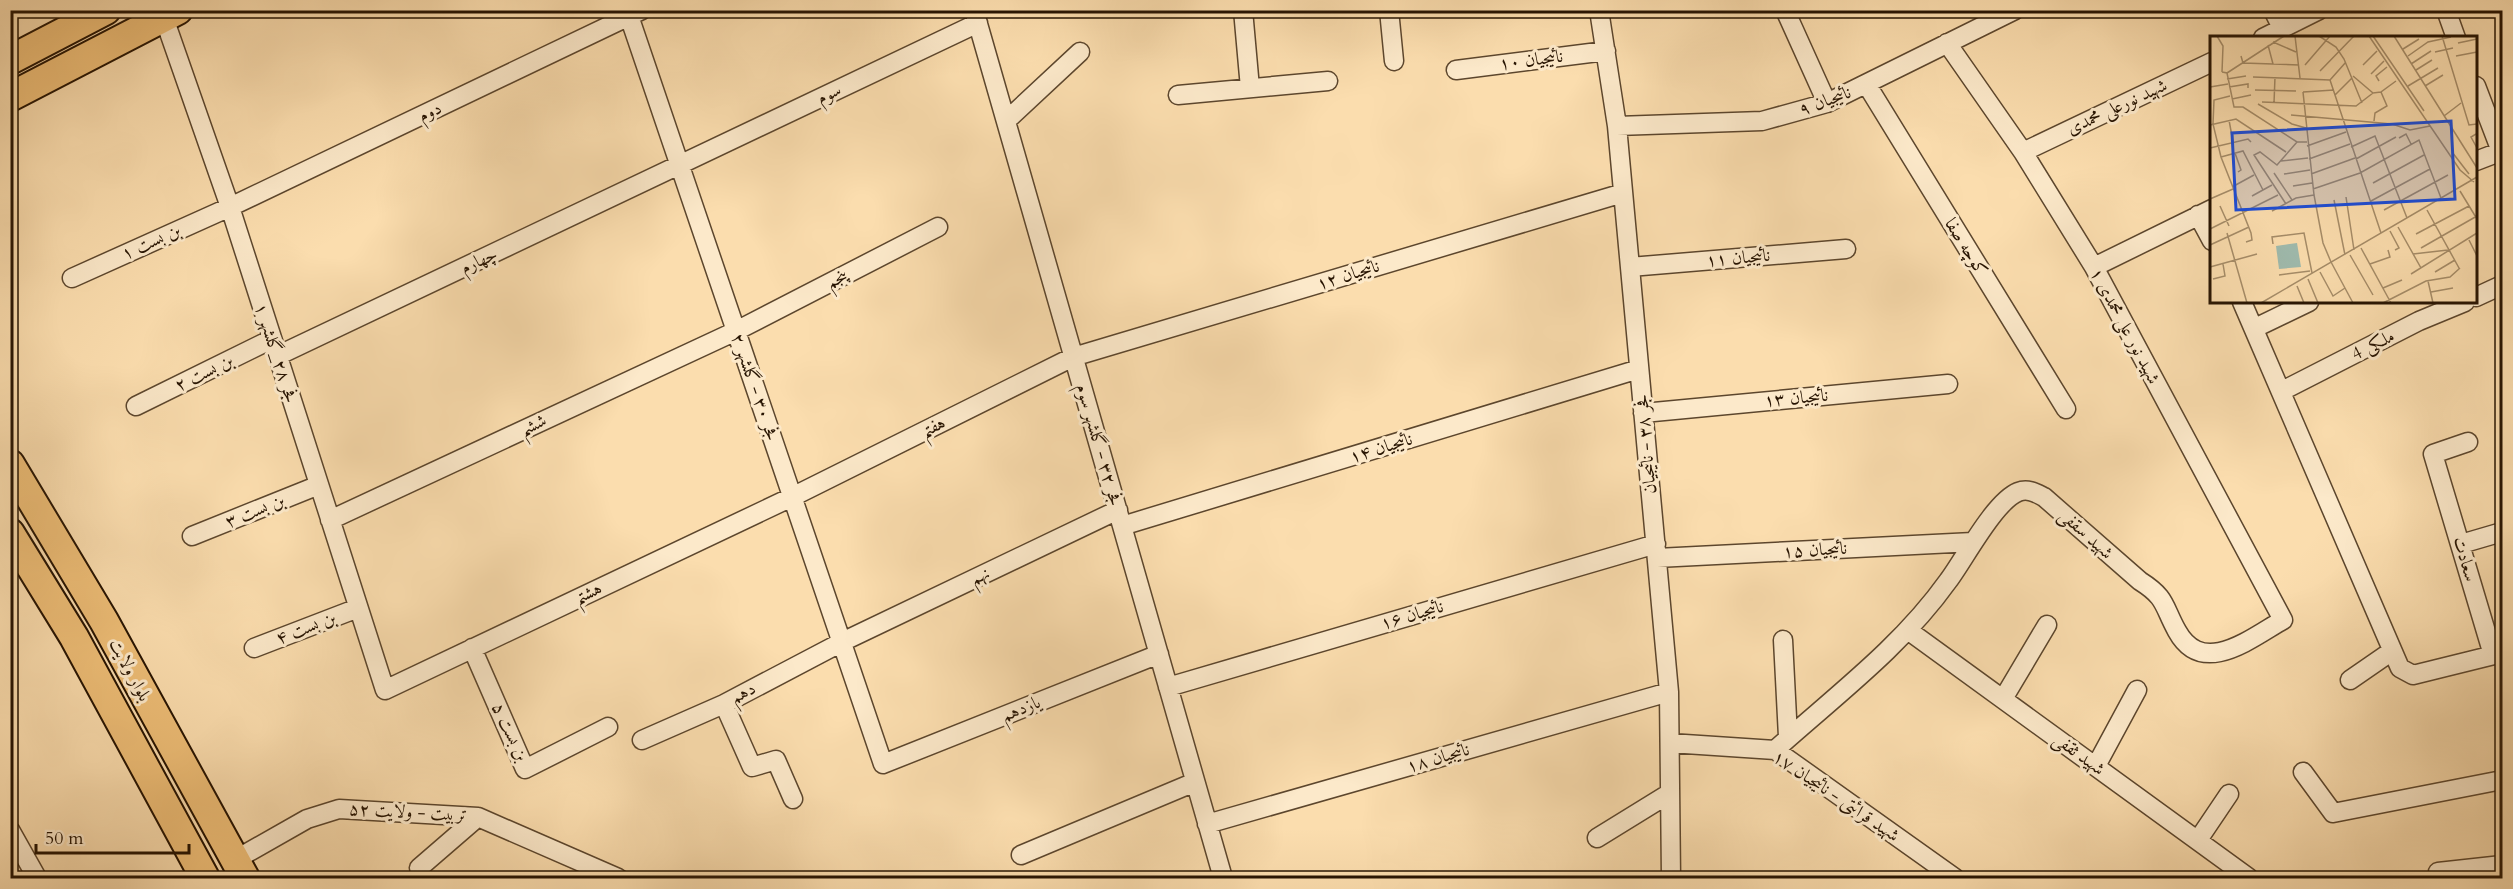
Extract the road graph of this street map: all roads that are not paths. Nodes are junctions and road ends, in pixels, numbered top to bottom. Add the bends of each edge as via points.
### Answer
1 (1243, 10) edge
2 (1389, 10) edge
3 (1599, 10) edge
4 (2015, 10) edge
5 (2273, 10) edge
6 (2319, 10) edge
7 (2446, 10) edge
8 (1786, 11) edge
9 (633, 13) edge
10 (171, 14) edge
11 (96, 16) edge
12 (976, 17) edge
13 (2282, 28) junction
14 (2267, 36) edge
15 (2455, 36) edge
16 (1947, 43) junction
17 (99, 51) junction
18 (1606, 51) junction
19 (1080, 52) dead end
20 (16, 58) edge
21 (1394, 61) dead end
22 (2210, 62) edge
23 (1456, 70) dead end
24 (1328, 81) dead end
25 (1867, 85) junction
26 (1250, 88) junction
27 (23, 91) edge
28 (2477, 91) edge
29 (1178, 95) dead end
30 (1827, 104) junction
31 (1006, 121) junction
32 (1617, 126) junction
33 (2023, 152) junction
34 (2502, 152) edge
35 (2477, 160) edge
36 (680, 165) junction
37 (1623, 193) junction
38 (230, 207) junction
39 (2205, 212) edge
40 (938, 227) dead end
41 (2210, 236) edge
42 (1846, 249) dead end
43 (1630, 267) junction
44 (2094, 267) junction
45 (72, 278) dead end
46 (2502, 285) edge
47 (2477, 296) edge
48 (2242, 303) edge
49 (2307, 303) edge
50 (2463, 303) edge
51 (2255, 328) junction
52 (736, 331) junction
53 (275, 348) junction
54 (1073, 357) junction
55 (1640, 369) junction
56 (1948, 384) dead end
57 (2282, 391) junction
58 (136, 406) dead end
59 (2066, 409) dead end
60 (1643, 413) junction
61 (2468, 442) dead end
62 (10, 464) edge
63 (319, 485) junction
64 (792, 497) junction
65 (1120, 518) junction
66 (330, 520) junction
67 (10, 532) edge
68 (2502, 532) edge
69 (192, 536) dead end
70 (1973, 542) junction
71 (2461, 544) junction
72 (1656, 551) junction
73 (358, 608) junction
74 (2283, 620) joint
75 (2047, 626) dead end
76 (1909, 631) junction
77 (1783, 640) dead end
78 (842, 642) junction
79 (254, 648) dead end
80 (472, 648) junction
81 (2392, 651) junction
82 (1159, 654) junction
83 (2498, 654) edge
84 (2350, 680) dead end
85 (1168, 687) junction
86 (385, 690) joint
87 (2137, 690) dead end
88 (1669, 692) junction
89 (2003, 699) junction
90 (724, 704) junction
91 (608, 727) dead end
92 (642, 740) dead end
93 (1670, 743) junction
94 (1782, 743) junction
95 (883, 764) joint
96 (2096, 766) junction
97 (2303, 772) dead end
98 (2502, 780) edge
99 (1195, 782) junction
100 (1670, 793) junction
101 (2229, 794) dead end
102 (793, 799) dead end
103 (478, 816) junction
104 (1207, 824) junction
105 (10, 830) edge
106 (1597, 838) dead end
107 (2198, 840) junction
108 (1021, 855) dead end
109 (2502, 865) edge
110 (419, 868) dead end
111 (239, 870) edge
112 (2438, 872) dead end
113 (614, 878) edge
114 (37, 879) edge
115 (205, 879) edge
116 (1223, 879) edge
117 (1671, 879) edge
118 (1955, 879) edge
119 (2249, 879) edge

1 - 26 street
2 - 21 street
3 - 18 street, فجر ۳۸ - نائیجیان
4 - 16 street, نائیجیان ۹
5 - 13 street
6 - 13 street
7 - 15 street
8 - 30 street
9 - 36 street, فجر ۳۰ - گلشهر ۲
9 - 38 street, دوم
10 - 17 main road
10 - 38 street, فجر ۲۸_گلشهر ۱
11 - 17 main road via 82,32 89,45
11 - 20 main road
12 - 31 street, فجر ۳۲ - گلشهر سوم
12 - 36 street, سوم
13 - 14 street
16 - 25 street, نائیجیان ۹
16 - 33 street, شهید نور علی محمدی ۱
17 - 27 main road
18 - 23 street, نائیجیان ۱۰
18 - 32 street, فجر ۳۸ - نائیجیان
19 - 31 street
20 - 27 main road via 31,60 38,73
22 - 33 street, شهید نورعلی محمدی
24 - 26 street
25 - 30 street, نائیجیان ۹
25 - 59 street, کوچه صفا
26 - 29 street
28 - 34 street
30 - 32 street, نائیجیان ۹ via 1762,121
31 - 54 street, فجر ۳۲ - گلشهر سوم
32 - 37 street, فجر ۳۸ - نائیجیان
33 - 44 street, شهید نور علی محمدی ۱
34 - 35 street
36 - 52 street, فجر ۳۰ - گلشهر ۲
36 - 53 street, چهارم
37 - 43 street, فجر ۳۸ - نائیجیان
37 - 54 street, نائیجیان ۱۲
38 - 45 street, بن بست ۱
38 - 53 street, فجر ۲۸_گلشهر ۱
39 - 41 street
39 - 44 street
40 - 52 street, پنجم
42 - 43 street, نائیجیان ۱۱
43 - 55 street, فجر ۳۸ - نائیجیان
44 - 74 street, شهید نور علی محمدی ۱
46 - 47 street
48 - 51 street
49 - 51 street
50 - 57 street, ملکی 4
51 - 57 street
52 - 64 street, فجر ۳۰ - گلشهر ۲
52 - 66 street, ششم
53 - 58 street, بن بست ۲
53 - 63 street, فجر ۲۸_گلشهر ۱
54 - 64 street, هفتم
54 - 65 street, فجر ۳۲ - گلشهر سوم
55 - 60 street, فجر ۳۸ - نائیجیان
55 - 65 street, نائیجیان ۱۴
56 - 60 street, نائیجیان ۱۳
57 - 81 street
60 - 72 street, فجر ۳۸ - نائیجیان
61 - 71 street, سعادت via 2433,454
62 - 111 main road, بلوار ولایت via 104,621
63 - 66 street, فجر ۲۸_گلشهر ۱
63 - 69 street, بن بست ۳
64 - 78 street, فجر ۳۰ - گلشهر ۲
64 - 80 street, هشتم
65 - 78 street, نهم
65 - 82 street, فجر ۳۲ - گلشهر سوم
66 - 73 street, فجر ۲۸_گلشهر ۱
67 - 115 main road, بلوار ولایت via 74,637
68 - 71 street
70 - 72 street, نائیجیان ۱۵
70 - 74 street, شهید سقفی via 2018,492 2032,490 2154,590 2164,602 2177,632 2188,646 2205,655 2221,654
70 - 76 street, شهید سقفی via 1949,581
71 - 83 street, سعادت
72 - 85 street, نائیجیان ۱۶
72 - 88 street, فجر ۳۸ - نائیجیان
73 - 79 street, بن بست ۴
73 - 86 street, فجر ۲۸_گلشهر ۱
75 - 89 street
76 - 89 street, شهید ثقفی
76 - 94 street, شهید سقفی
77 - 94 street
78 - 90 street, دهم
78 - 95 street, فجر ۳۰ - گلشهر ۲
80 - 86 street, هشتم
80 - 91 street, بن بست ۵ via 525,769
81 - 83 street via 2400,668 2413,675
81 - 84 street
82 - 85 street, فجر ۳۲ - گلشهر سوم
82 - 95 street, یازدهم
85 - 99 street, فجر ۳۲ - گلشهر سوم
87 - 96 street
88 - 93 street, فجر ۳۸ - نائیجیان
88 - 104 street, نائیجیان ۱۸
89 - 96 street, شهید ثقفی
90 - 92 street, دهم
90 - 102 street via 752,767 776,760
93 - 94 street, شهید قرائتی - نائیجیان ۱۷
93 - 100 street, فجر ۳۸ - نائیجیان
94 - 118 street, شهید قرائتی - نائیجیان ۱۷
96 - 107 street, شهید ثقفی
97 - 98 street via 2333,813
99 - 104 street, فجر ۳۲ - گلشهر سوم
99 - 108 street
100 - 106 street
100 - 117 street, فجر ۳۸ - نائیجیان
101 - 107 street
103 - 110 street
103 - 111 street, تربیت - ولایت ۵۲ via 339,808 308,819
103 - 113 street, تربیت - ولایت ۵۲
104 - 116 street, فجر ۳۲ - گلشهر سوم
105 - 114 street
107 - 119 street, شهید ثقفی
109 - 112 street

